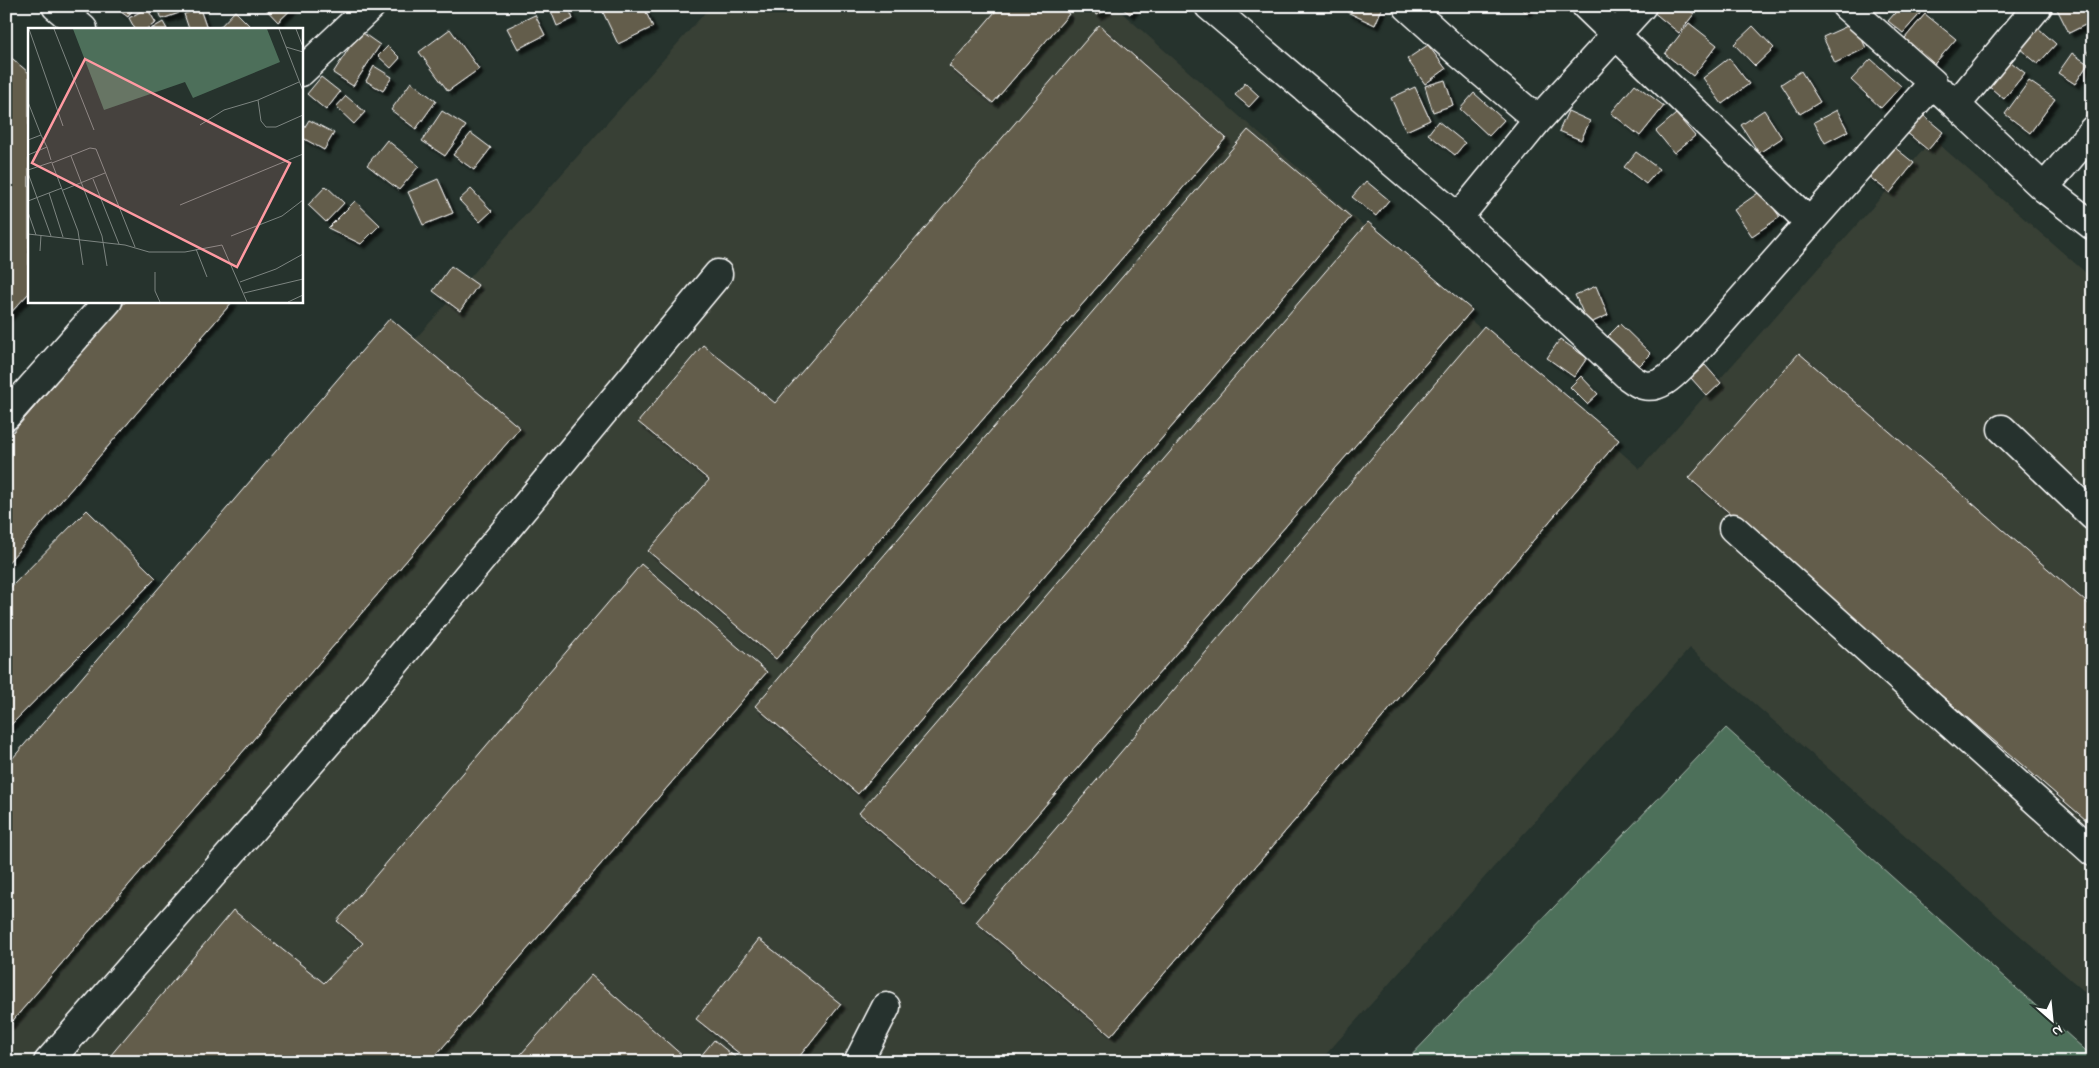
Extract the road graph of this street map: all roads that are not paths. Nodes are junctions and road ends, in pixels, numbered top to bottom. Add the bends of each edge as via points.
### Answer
1 (56, 6) edge
2 (371, 6) edge
3 (1209, 6) edge
4 (1407, 6) edge
5 (1586, 6) edge
6 (1642, 6) edge
7 (1846, 6) edge
8 (2038, 6) edge
9 (82, 28) edge
10 (1616, 34) junction
11 (302, 71) edge
12 (1933, 84) junction
13 (1956, 105) junction
14 (1538, 120) junction
15 (2093, 130) edge
16 (2044, 188) junction
17 (1458, 218) junction
18 (1809, 222) junction
19 (2093, 226) edge
20 (718, 274) dead end
21 (107, 302) edge
22 (6, 416) edge
23 (2002, 429) dead end
24 (2093, 516) edge
25 (1733, 528) dead end
26 (2093, 852) edge
27 (886, 1007) dead end
28 (48, 1062) edge
29 (858, 1062) edge

1 - 9 street
2 - 11 street
3 - 17 street
4 - 14 street
5 - 10 street
6 - 10 street
7 - 12 street
8 - 13 street
10 - 14 street
10 - 18 street
12 - 13 street
12 - 18 street
13 - 16 street
14 - 17 street
15 - 16 street
16 - 19 street
17 - 18 street via 1629,377 1643,385 1657,384 1669,378
20 - 28 street via 348,720
21 - 22 street
23 - 24 street
25 - 26 street
27 - 29 street

